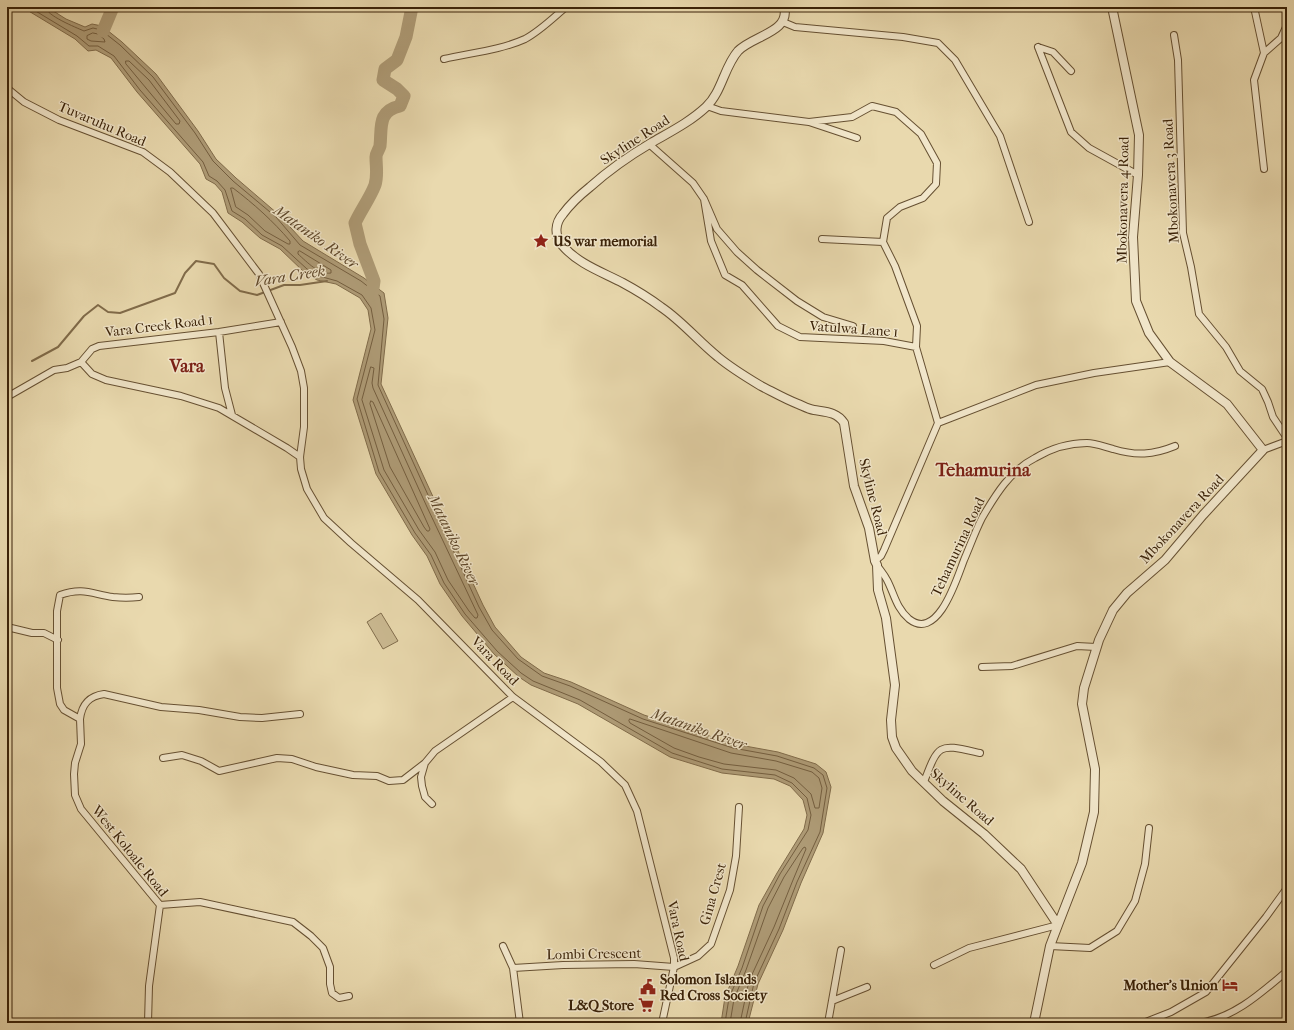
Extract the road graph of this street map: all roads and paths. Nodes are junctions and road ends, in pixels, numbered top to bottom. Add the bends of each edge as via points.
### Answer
1 (566, 7) edge
2 (784, 7) edge
3 (1112, 7) edge
4 (1254, 7) edge
5 (783, 22) junction
6 (1287, 25) edge
7 (1174, 35) dead end
8 (1264, 53) junction
9 (444, 59) dead end
10 (1071, 71) dead end
11 (7, 88) edge
12 (707, 106) junction
13 (809, 122) junction
14 (857, 138) dead end
15 (649, 144) junction
16 (1264, 169) dead end
17 (1138, 176) junction
18 (704, 199) junction
19 (1029, 222) dead end
20 (822, 239) dead end
21 (883, 242) junction
22 (281, 322) junction
23 (853, 326) dead end
24 (218, 332) junction
25 (916, 347) junction
26 (81, 362) junction
27 (1170, 362) junction
28 (7, 397) edge
29 (232, 415) junction
30 (938, 423) junction
31 (1287, 438) edge
32 (1287, 441) edge
33 (1175, 446) dead end
34 (1263, 450) junction
35 (300, 457) junction
36 (876, 563) junction
37 (139, 597) dead end
38 (7, 627) edge
39 (58, 640) junction
40 (1096, 648) junction
41 (982, 667) dead end
42 (513, 697) junction
43 (300, 714) dead end
44 (80, 719) junction
45 (980, 753) dead end
46 (163, 758) dead end
47 (425, 763) junction
48 (924, 782) junction
49 (432, 804) dead end
50 (739, 807) dead end
51 (1149, 828) dead end
52 (1287, 888) edge
53 (160, 905) junction
54 (1058, 924) junction
55 (503, 946) dead end
56 (1050, 946) junction
57 (841, 950) dead end
58 (934, 965) dead end
59 (674, 967) junction
60 (513, 968) junction
61 (1287, 971) edge
62 (867, 987) dead end
63 (349, 996) dead end
64 (832, 1001) junction
65 (148, 1023) edge
66 (520, 1023) edge
67 (662, 1023) edge
68 (828, 1023) edge
69 (1034, 1023) edge
70 (1143, 1023) edge
71 (1199, 1023) edge

1 - 9 street via 539,29 512,44
2 - 5 street
3 - 17 street, Mbokonavera 4 Road via 1138,135
4 - 8 street
5 - 12 street, Skyline Road via 739,50
5 - 19 street via 795,28 903,37 938,43 955,60 1000,136
6 - 8 street via 1281,38
7 - 31 street, Mbokonavera 3 Road via 1178,60 1183,233 1192,267 1199,314 1226,347 1240,371 1262,389 1273,417
8 - 16 street via 1254,80
10 - 17 street via 1053,52 1038,48 1071,132 1088,148
11 - 22 street, Tuvaruhu Road via 24,102 59,120 143,152 170,172 213,213 259,274
12 - 13 street via 721,111
12 - 15 street, Skyline Road
13 - 14 street
13 - 21 street via 852,117 872,106 896,112 921,134 937,163 936,184 923,198 900,206 887,218
15 - 18 street via 693,183
15 - 36 street, Skyline Road via 615,166 575,200 560,219 556,230 559,239 565,248 587,266 662,307 718,357 742,374 788,400 812,410 829,412 840,418 845,427 854,486 869,528
17 - 27 street, Mbokonavera 4 Road via 1133,237 1136,301 1149,333
18 - 23 street via 717,229 757,270 797,301 823,317
18 - 25 street, Vatulwa Lane 1 via 711,241 725,275 742,285 778,326 800,337 884,341
20 - 21 street
21 - 25 street via 895,266 917,326
22 - 24 street, Vara Creek Road 1
22 - 35 street, Vara Road via 301,371 304,388 304,427
24 - 26 street, Vara Creek Road 1 via 98,346
24 - 29 street via 225,388
25 - 30 street
26 - 28 street, Vara Creek Road 1 via 54,370
26 - 29 street via 92,374 106,380 181,396 219,408
27 - 30 street via 1094,373 1036,385
27 - 34 street, Mbokonavera 4 Road via 1226,404
29 - 35 street
30 - 36 street via 884,550
32 - 34 street
33 - 36 street, Tehamurina Road via 1161,452 1146,454 1122,452 1088,443 1075,444 1050,450 1018,469 1004,483 985,514 950,597 942,609 923,624 913,622 899,609 887,580
34 - 40 street, Mbokonavera Road via 1165,560 1127,593 1113,610
35 - 42 street, Vara Road via 307,489 324,518 418,600
36 - 48 street, Skyline Road via 878,590 886,618 895,686 892,737 901,756
37 - 39 street via 113,597 90,591 60,595 57,611
38 - 39 street via 44,633
39 - 44 street via 57,688 60,704 64,710
40 - 41 street via 1077,646 1012,666
40 - 54 street, Mbokonavera Road via 1082,704 1095,769 1094,812 1082,863
42 - 47 street via 435,751
42 - 59 street, Vara Road via 601,762 626,785 637,811 674,958
43 - 44 street via 262,718 223,716 199,710 161,707 104,694 95,695 86,701
44 - 53 street, West Koloale Road via 81,744 74,774 75,794 81,809
45 - 48 street via 950,747 941,749 932,759
46 - 47 street via 182,756 201,761 219,771 277,758 292,759 316,767 353,775 377,776 389,781 403,780
47 - 49 street via 421,776 422,786 425,797
48 - 54 street, Skyline Road via 1010,857
50 - 59 street, Gina Crest via 736,856 730,890 711,944 698,956
51 - 56 street via 1145,864 1135,901 1117,931 1090,948
52 - 70 street via 1206,992 1171,1012
53 - 63 street via 200,902 293,922 323,948 330,967 332,993 339,998
53 - 65 street, West Koloale Road via 149,986
54 - 56 street
54 - 58 street via 969,948
55 - 60 street
56 - 69 street
57 - 64 street
59 - 60 street, Lombi Crescent via 634,964
59 - 67 street, Vara Road
60 - 66 street
61 - 71 street via 1250,1002 1212,1021
62 - 64 street
64 - 68 street

